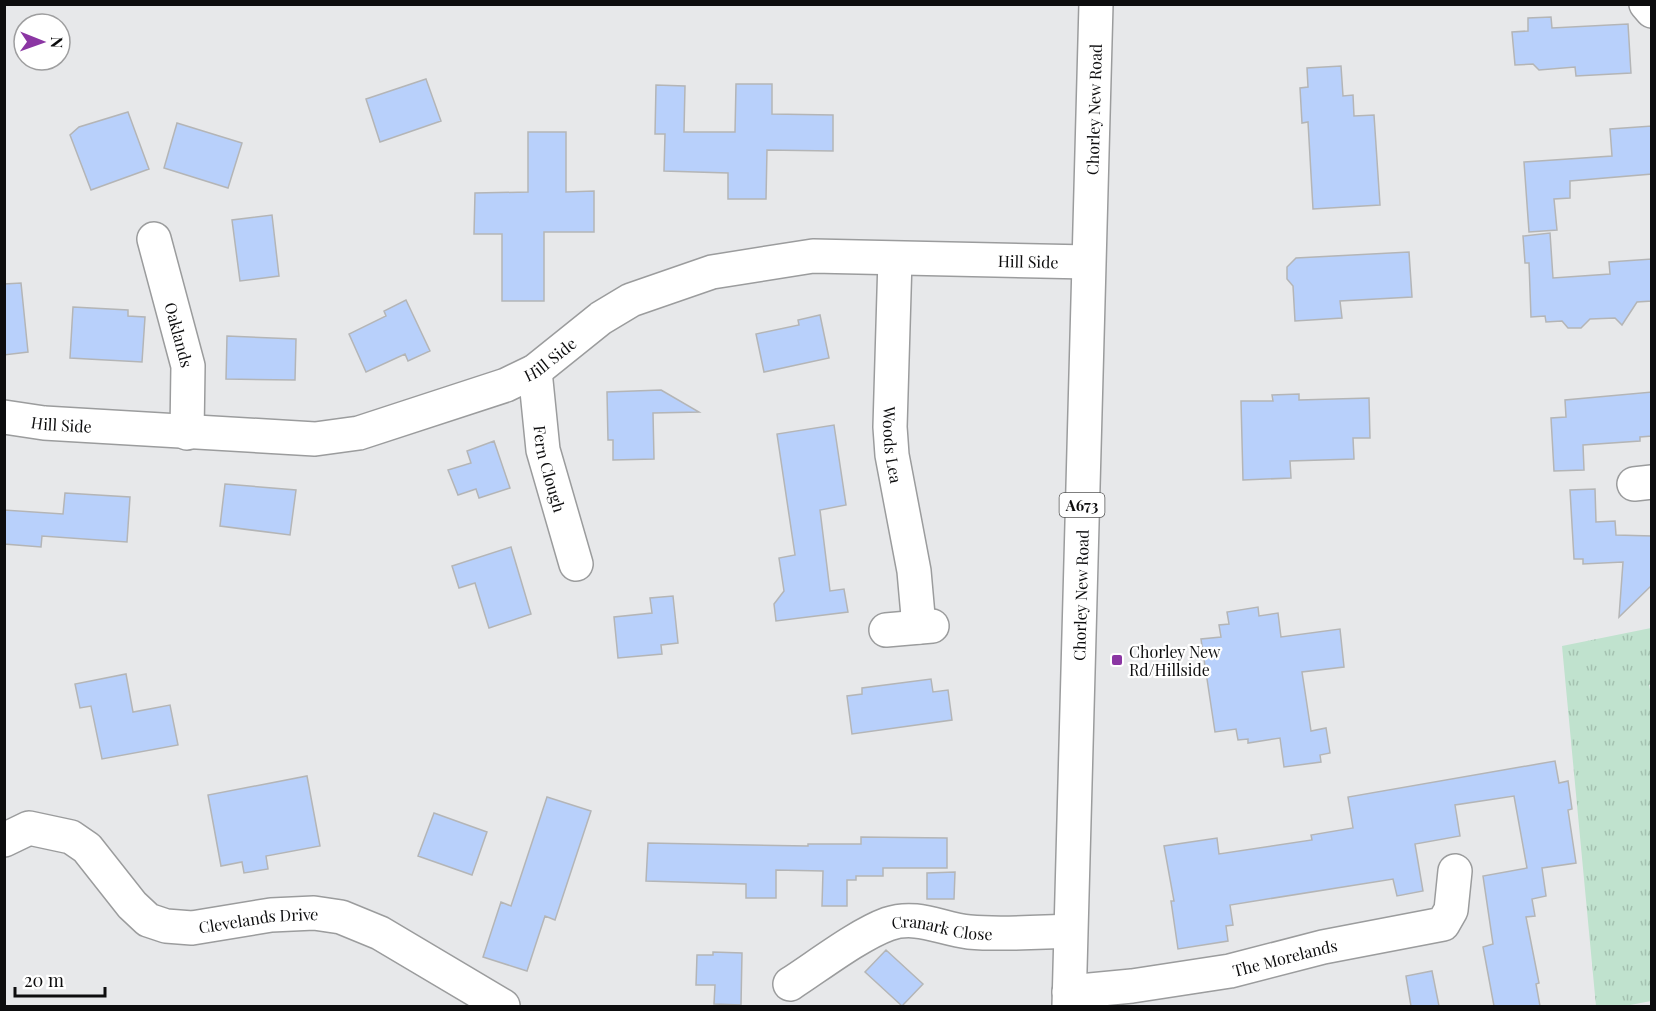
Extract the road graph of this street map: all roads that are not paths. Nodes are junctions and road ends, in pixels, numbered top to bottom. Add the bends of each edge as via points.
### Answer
1 (1096, 4) edge
2 (1646, 4) edge
3 (1652, 11) edge
4 (152, 239) dead end
5 (895, 259) junction
6 (1088, 262) junction
7 (535, 370) junction
8 (4, 417) edge
9 (187, 433) junction
10 (577, 564) dead end
11 (886, 630) dead end
12 (17, 834) edge
13 (1455, 871) dead end
14 (1071, 931) junction
15 (790, 984) dead end
16 (1069, 999) edge
17 (503, 1006) edge

1 - 6 street, Chorley New Road / A673
2 - 3 street
4 - 9 street, Oaklands via 188,366
5 - 6 street, Hill Side
5 - 7 street, Hill Side via 813,256 712,272 631,300 601,318
5 - 11 street, Woods Lea via 892,454 925,626
6 - 14 street, Chorley New Road / A673
7 - 9 street, Hill Side via 496,389 359,433 315,439
7 - 10 street, Fern Clough via 543,450
8 - 9 street, Hill Side
12 - 17 street, Clevelands Drive via 71,837 87,848 148,920 192,928 271,915 341,916 380,933
13 - 16 street, The Morelands via 1451,910 1443,924 1323,947 1230,971
14 - 15 street, Cranark Close via 994,934 927,922 900,922 871,933 829,973
14 - 16 street, Chorley New Road / A673

